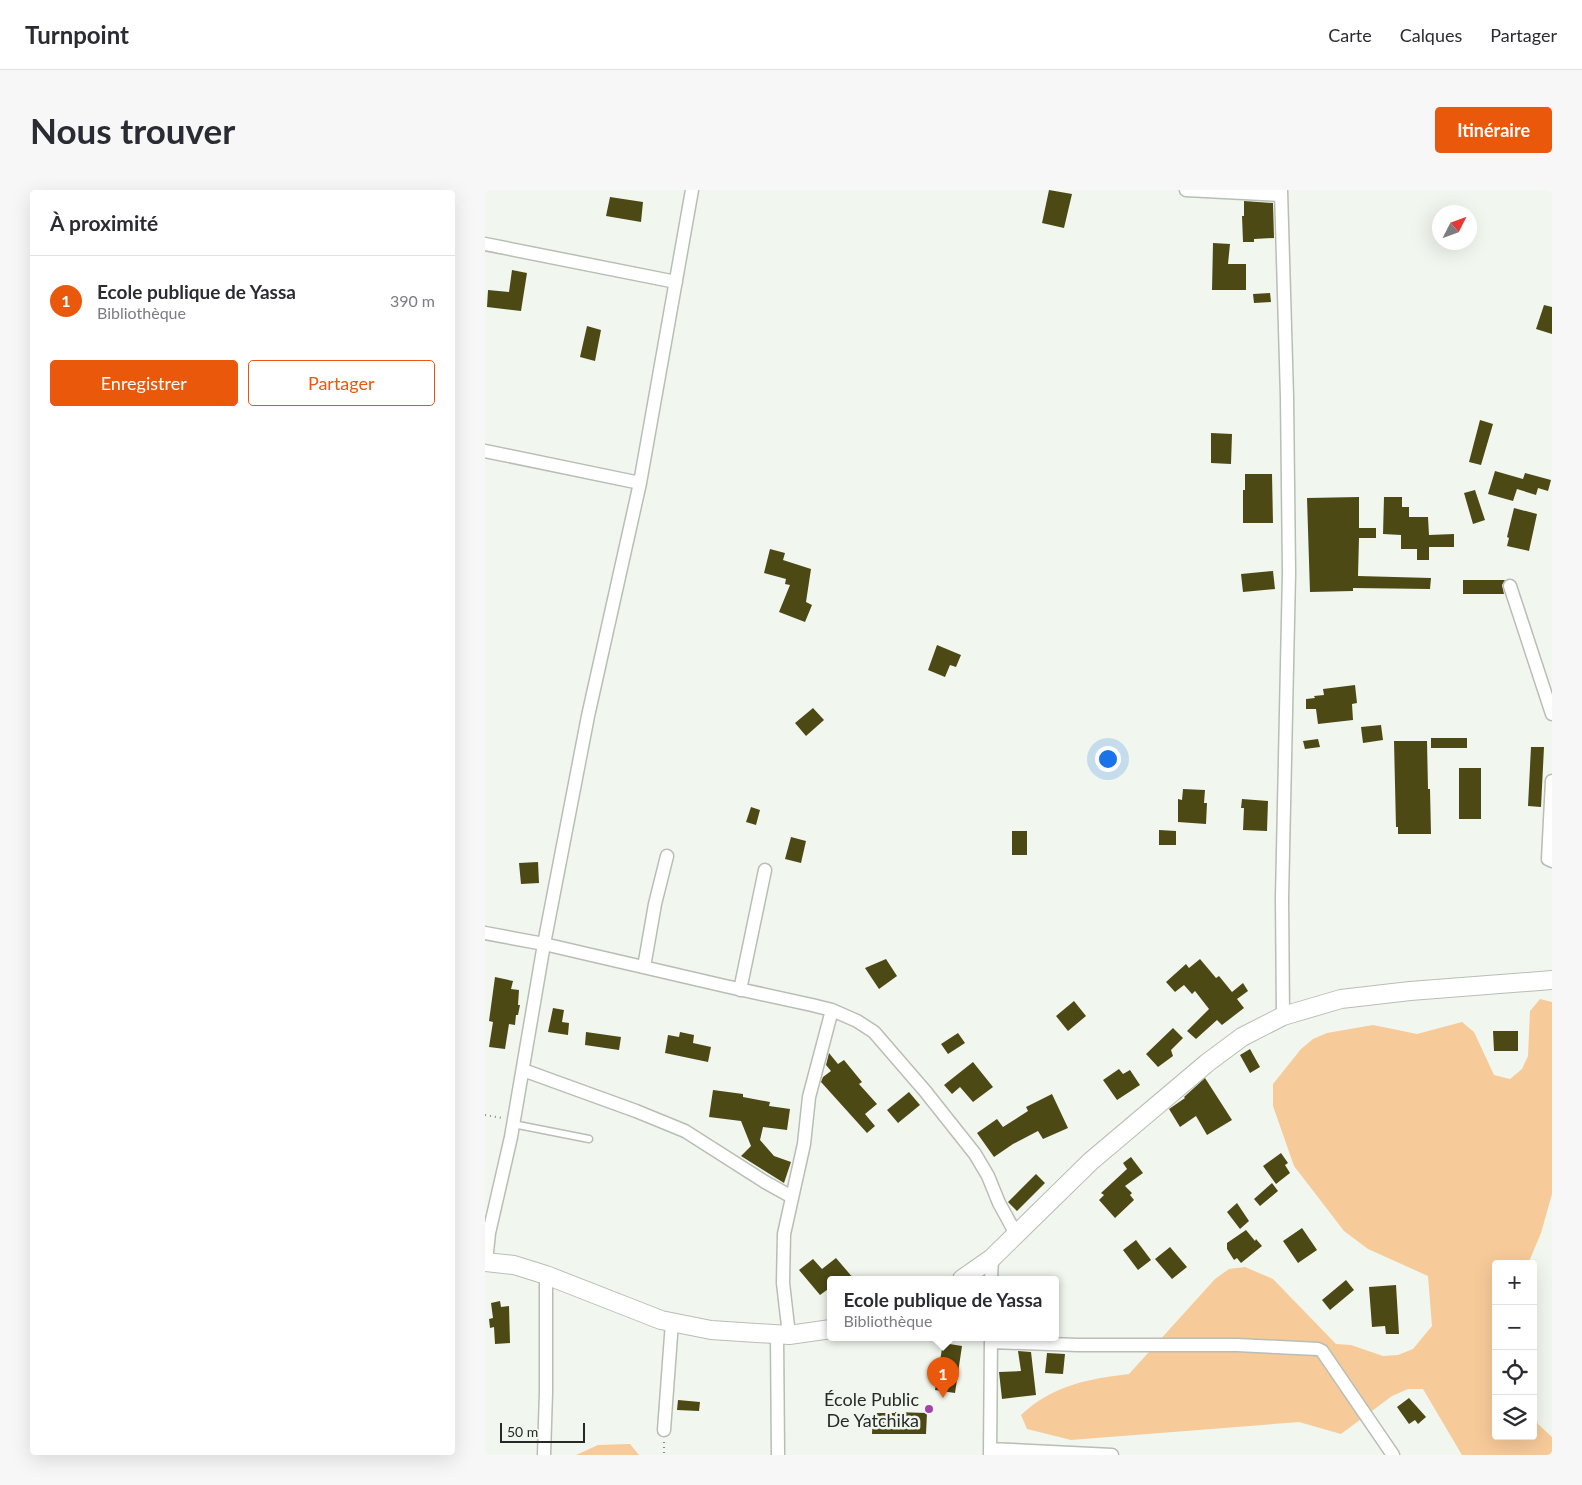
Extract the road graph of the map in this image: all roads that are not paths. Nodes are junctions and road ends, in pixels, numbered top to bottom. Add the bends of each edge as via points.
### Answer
1 (692, 190) edge
2 (1186, 190) edge
3 (1281, 192) edge
4 (485, 244) edge
5 (676, 282) junction
6 (485, 451) edge
7 (640, 483) junction
8 (1510, 586) dead end
9 (1552, 714) edge
10 (1552, 781) edge
11 (667, 856) dead end
12 (1552, 861) edge
13 (765, 870) dead end
14 (485, 933) edge
15 (545, 944) junction
16 (645, 968) junction
17 (1552, 980) edge
18 (740, 990) junction
19 (832, 1010) junction
20 (1283, 1016) junction
21 (523, 1070) junction
22 (514, 1122) junction
23 (589, 1139) dead end
24 (792, 1197) junction
25 (1016, 1234) junction
26 (992, 1258) junction
27 (485, 1262) edge
28 (546, 1275) junction
29 (966, 1276) edge
30 (991, 1276) edge
31 (672, 1322) junction
32 (827, 1330) edge
33 (783, 1335) junction
34 (991, 1341) edge
35 (1020, 1341) edge
36 (663, 1430) dead end
37 (990, 1452) edge
38 (544, 1455) edge
39 (778, 1455) edge
40 (1112, 1455) edge
41 (1393, 1455) edge

1 - 5 street
2 - 3 street
3 - 20 street via 1289,573 1282,888
4 - 5 street
5 - 7 street
6 - 7 street
7 - 15 street via 589,716
8 - 9 street
10 - 12 street via 1547,860
11 - 16 street via 655,904
13 - 18 street
14 - 15 street
15 - 16 street
15 - 21 street
16 - 18 street
17 - 20 main road via 1341,999
18 - 19 street
19 - 24 street via 809,1097 804,1144
19 - 25 street via 874,1032 925,1091 982,1164
20 - 25 main road via 1242,1037 1200,1068 1091,1161
21 - 22 street
21 - 24 street via 685,1131
22 - 23 lane
22 - 27 street
24 - 33 street via 783,1254
25 - 26 main road
26 - 29 main road
26 - 30 street
27 - 28 main road via 514,1265
28 - 31 main road
28 - 38 street
31 - 33 main road via 711,1330
31 - 36 street
32 - 33 main road
33 - 39 street
34 - 37 street
35 - 41 street via 1319,1349
37 - 40 street

